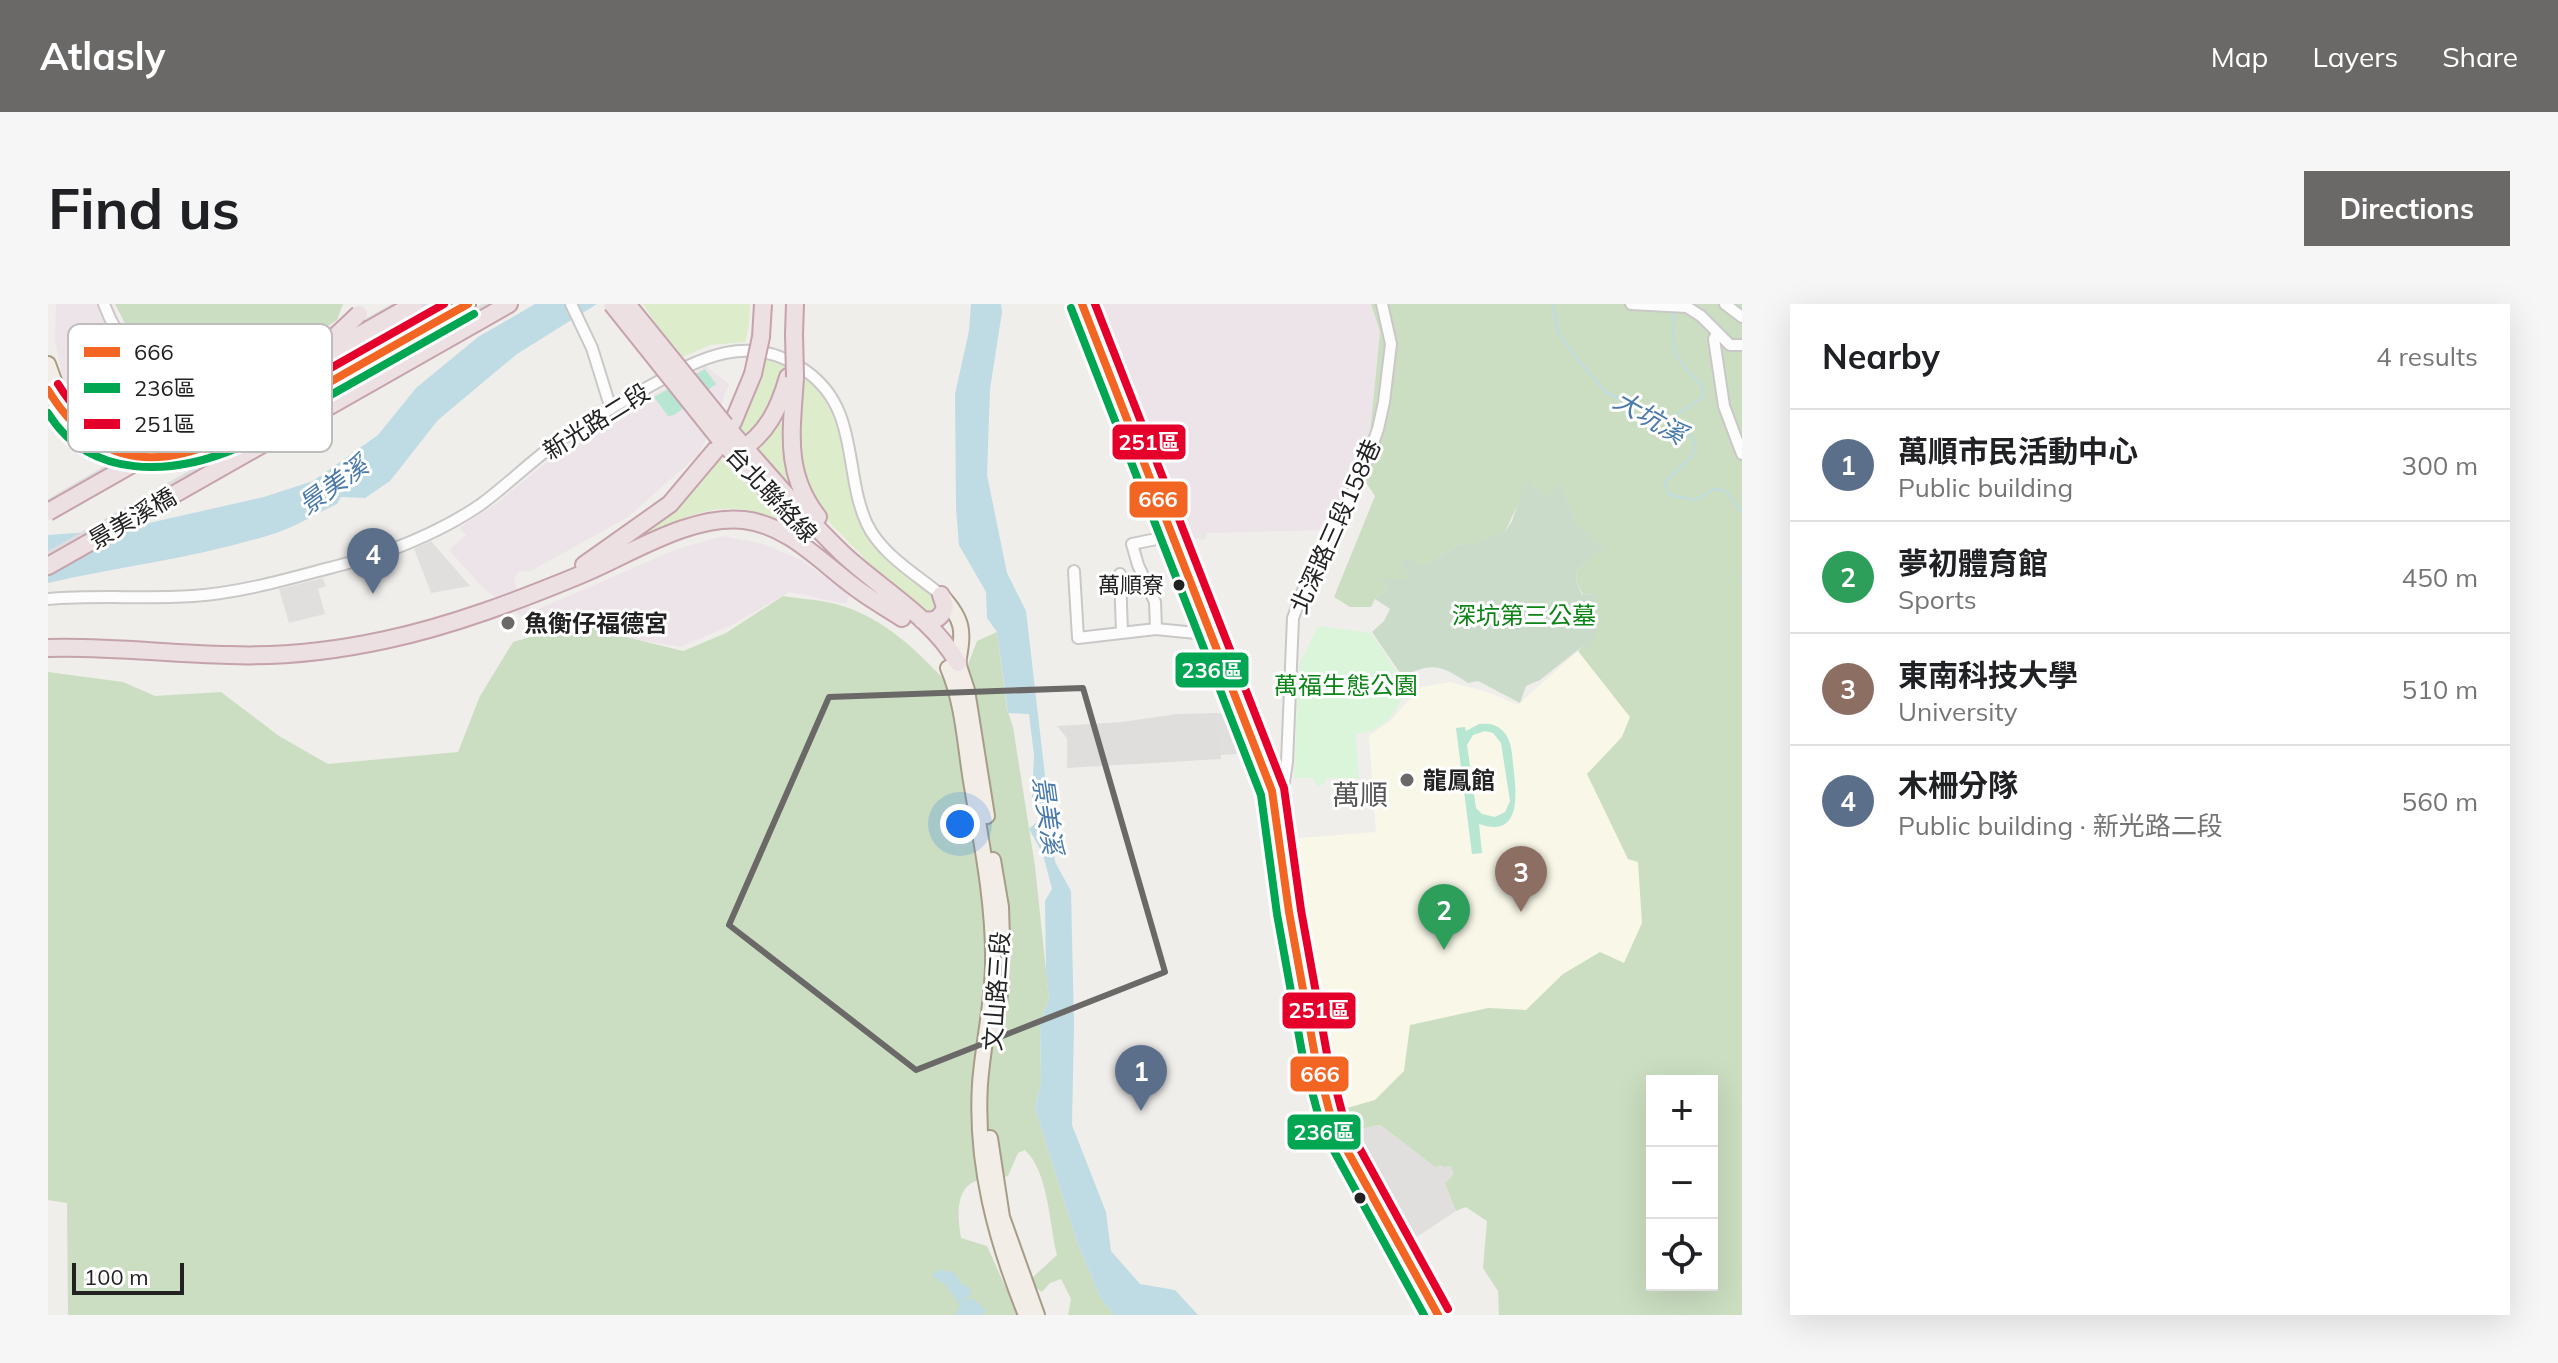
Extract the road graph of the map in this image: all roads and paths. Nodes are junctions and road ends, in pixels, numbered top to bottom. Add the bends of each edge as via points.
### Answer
1 (104, 304) edge
2 (414, 304) edge
3 (449, 304) edge
4 (468, 304) edge
5 (509, 304) edge
6 (571, 304) edge
7 (612, 304) edge
8 (627, 304) edge
9 (763, 304) edge
10 (795, 304) edge
11 (1082, 304) edge
12 (1382, 304) edge
13 (1631, 304) edge
14 (1725, 304) edge
15 (1669, 305) edge
16 (1678, 305) edge
17 (363, 309) edge
18 (1742, 317) edge
19 (114, 324) edge
20 (1717, 333) junction
21 (332, 338) edge
22 (1742, 345) edge
23 (332, 350) edge
24 (48, 364) edge
25 (332, 372) edge
26 (792, 376) junction
27 (332, 377) edge
28 (48, 390) edge
29 (332, 405) edge
30 (68, 407) edge
31 (611, 409) junction
32 (68, 419) edge
33 (729, 439) junction
34 (118, 452) edge
35 (151, 452) edge
36 (196, 452) edge
37 (249, 452) edge
38 (1742, 454) edge
39 (48, 512) edge
40 (1171, 536) junction
41 (48, 566) edge
42 (1074, 571) dead end
43 (1120, 574) dead end
44 (880, 587) junction
45 (533, 592) junction
46 (941, 595) junction
47 (48, 599) edge
48 (902, 618) junction
49 (922, 620) junction
50 (1209, 628) junction
51 (1156, 629) junction
52 (1122, 633) junction
53 (48, 648) edge
54 (953, 666) junction
55 (1272, 791) junction
56 (1030, 1311) edge
57 (1438, 1315) edge

1 - 19 street
2 - 23 highway, 景美溪橋, bridge
3 - 25 main road
4 - 27 main road
5 - 29 highway, 景美溪橋
6 - 31 street
7 - 33 highway, 台北聯絡線, bridge
8 - 33 highway, 台北聯絡線, bridge
9 - 33 highway, bridge via 753,374
10 - 26 highway, bridge
11 - 40 main road
12 - 55 street, 北深路三段158巷 via 1391,344 1378,429 1293,618 1287,762 1284,782
13 - 15 street
14 - 18 street
15 - 16 street
16 - 20 street via 1701,316
17 - 21 highway, bridge
20 - 22 street via 1730,345
20 - 38 street via 1724,406
24 - 30 main road
26 - 33 highway via 765,430
26 - 44 highway via 791,446 797,481 820,520
28 - 32 main road
31 - 46 street, 新光路二段 via 715,354 748,350 792,362 819,382 836,405 871,532
31 - 47 street, 新光路二段 via 467,513 387,552 233,591
33 - 44 highway, 台北聯絡線
33 - 45 highway via 647,523
33 - 48 highway, 台北聯絡線 via 826,552
34 - 36 main road via 140,458
35 - 39 highway, 景美溪橋, bridge
37 - 41 highway, 景美溪橋
40 - 50 main road
40 - 51 street via 1132,544 1155,602
42 - 52 street via 1078,638
43 - 52 street
44 - 49 highway, 台北聯絡線
45 - 48 highway via 694,526 730,519 783,533
45 - 53 highway via 455,622 315,651 232,655
46 - 49 highway via 945,607 940,617
46 - 54 main road, 新光路二段 via 961,623 963,638
48 - 54 highway, 台北聯絡線
49 - 54 highway, 台北聯絡線 via 946,644
50 - 51 street via 1196,633
50 - 55 main road
51 - 52 street
54 - 56 main road, 文山路三段 via 967,690 1001,907 1002,977 989,1079 995,1203
55 - 57 main road via 1327,1107

